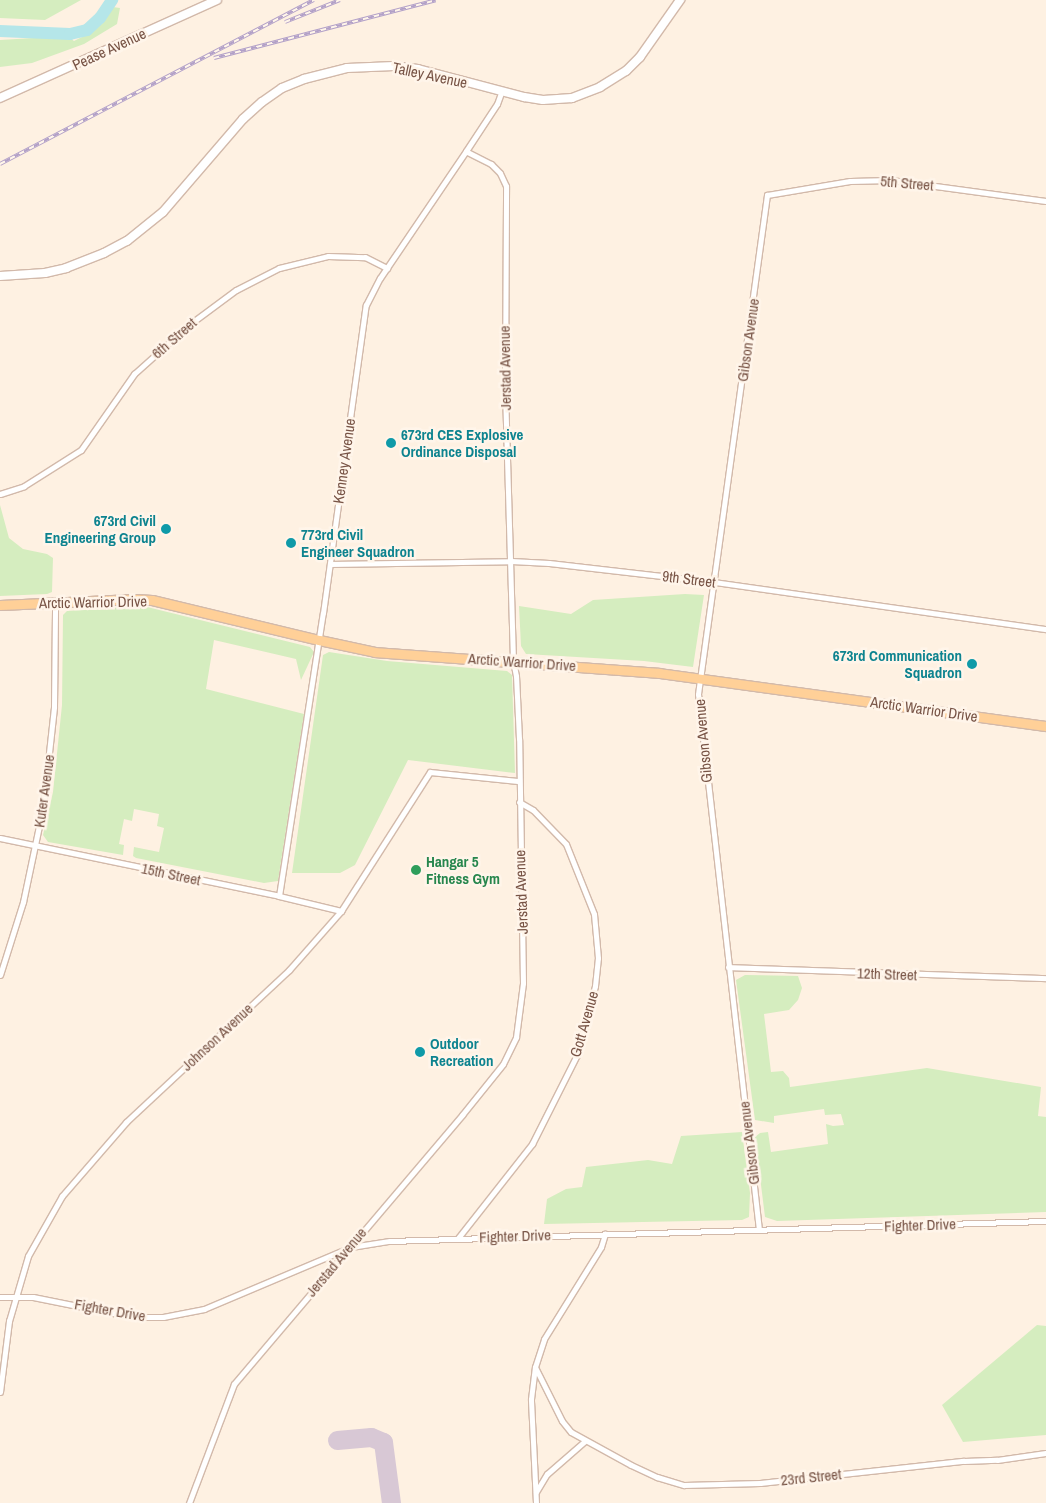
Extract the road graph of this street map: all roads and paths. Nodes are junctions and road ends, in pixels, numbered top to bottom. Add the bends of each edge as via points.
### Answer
1 (217, 0) edge
2 (680, 0) edge
3 (501, 93) junction
4 (0, 98) edge
5 (466, 151) junction
6 (767, 195) joint
7 (1046, 201) edge
8 (387, 268) junction
9 (0, 276) edge
10 (0, 494) edge
11 (511, 561) junction
12 (330, 564) junction
13 (714, 582) junction
14 (55, 603) junction
15 (0, 605) edge
16 (1046, 629) edge
17 (319, 640) junction
18 (513, 660) junction
19 (701, 679) junction
20 (1046, 726) edge
21 (518, 781) junction
22 (519, 802) junction
23 (0, 838) edge
24 (36, 846) junction
25 (279, 896) junction
26 (341, 912) junction
27 (728, 968) junction
28 (0, 975) edge
29 (1046, 978) edge
30 (1046, 1221) edge
31 (759, 1230) junction
32 (604, 1234) junction
33 (458, 1238) junction
34 (351, 1246) junction
35 (17, 1296) junction
36 (0, 1297) edge
37 (535, 1367) junction
38 (0, 1392) edge
39 (585, 1441) junction
40 (1046, 1453) edge
41 (536, 1493) junction
42 (189, 1503) edge
43 (536, 1503) edge

1 - 4 street, Pease Avenue
2 - 3 street, Talley Avenue via 640,57 600,88 557,100
3 - 5 street, Kenney Avenue
3 - 9 street, Talley Avenue via 418,69 394,66 347,68 304,79 282,88 243,119 163,212 126,241 66,268
5 - 8 street, Kenney Avenue
5 - 11 street, Jerstad Avenue via 491,164 506,186 505,391
6 - 7 street, 5th Street via 850,180 891,180
6 - 13 street, Gibson Avenue
8 - 10 street, 6th Street via 365,257 328,256 280,268 236,290 190,324 134,374 81,450 24,486
8 - 12 street, Kenney Avenue via 366,305
11 - 12 street, 9th Street
11 - 13 street, 9th Street
11 - 18 street, Jerstad Avenue
12 - 17 street, Kenney Avenue
13 - 16 street, 9th Street
13 - 19 street, Gibson Avenue
14 - 15 main road, Arctic Warrior Drive
14 - 17 main road, Arctic Warrior Drive via 152,600
14 - 24 street, Kuter Avenue via 53,716
17 - 18 main road, Arctic Warrior Drive via 375,652
17 - 25 street, Kenney Avenue
18 - 19 main road, Arctic Warrior Drive
18 - 21 street, Jerstad Avenue
19 - 20 main road, Arctic Warrior Drive
19 - 27 street, Gibson Avenue via 698,711
21 - 22 street, Jerstad Avenue
21 - 26 street, Johnson Avenue via 430,772
22 - 33 street, Gott Avenue via 533,810 566,844 594,914 598,958 595,986 577,1056 532,1144
22 - 34 street, Jerstad Avenue via 524,983 516,1037 503,1064
23 - 24 street, 15th Street
24 - 25 street, 15th Street
24 - 28 street, Kuter Avenue via 23,902
25 - 26 street, 15th Street
26 - 35 street, Johnson Avenue via 289,970 126,1122 62,1196 28,1256
27 - 29 street, 12th Street
27 - 31 street, Gibson Avenue
30 - 31 street, Fighter Drive
31 - 32 street, Fighter Drive
32 - 33 street, Fighter Drive
32 - 37 street via 601,1247 544,1339
33 - 34 street, Fighter Drive
34 - 35 street, Fighter Drive via 204,1309 185,1314 139,1317 54,1299
34 - 42 street, Jerstad Avenue via 234,1384
35 - 36 street, Fighter Drive
35 - 38 street, Johnson Avenue via 9,1320
37 - 39 street, 23rd Street via 562,1421
37 - 41 street via 531,1398
39 - 40 street, 23rd Street via 657,1478 684,1485 760,1482
39 - 41 street via 547,1474
41 - 43 street

